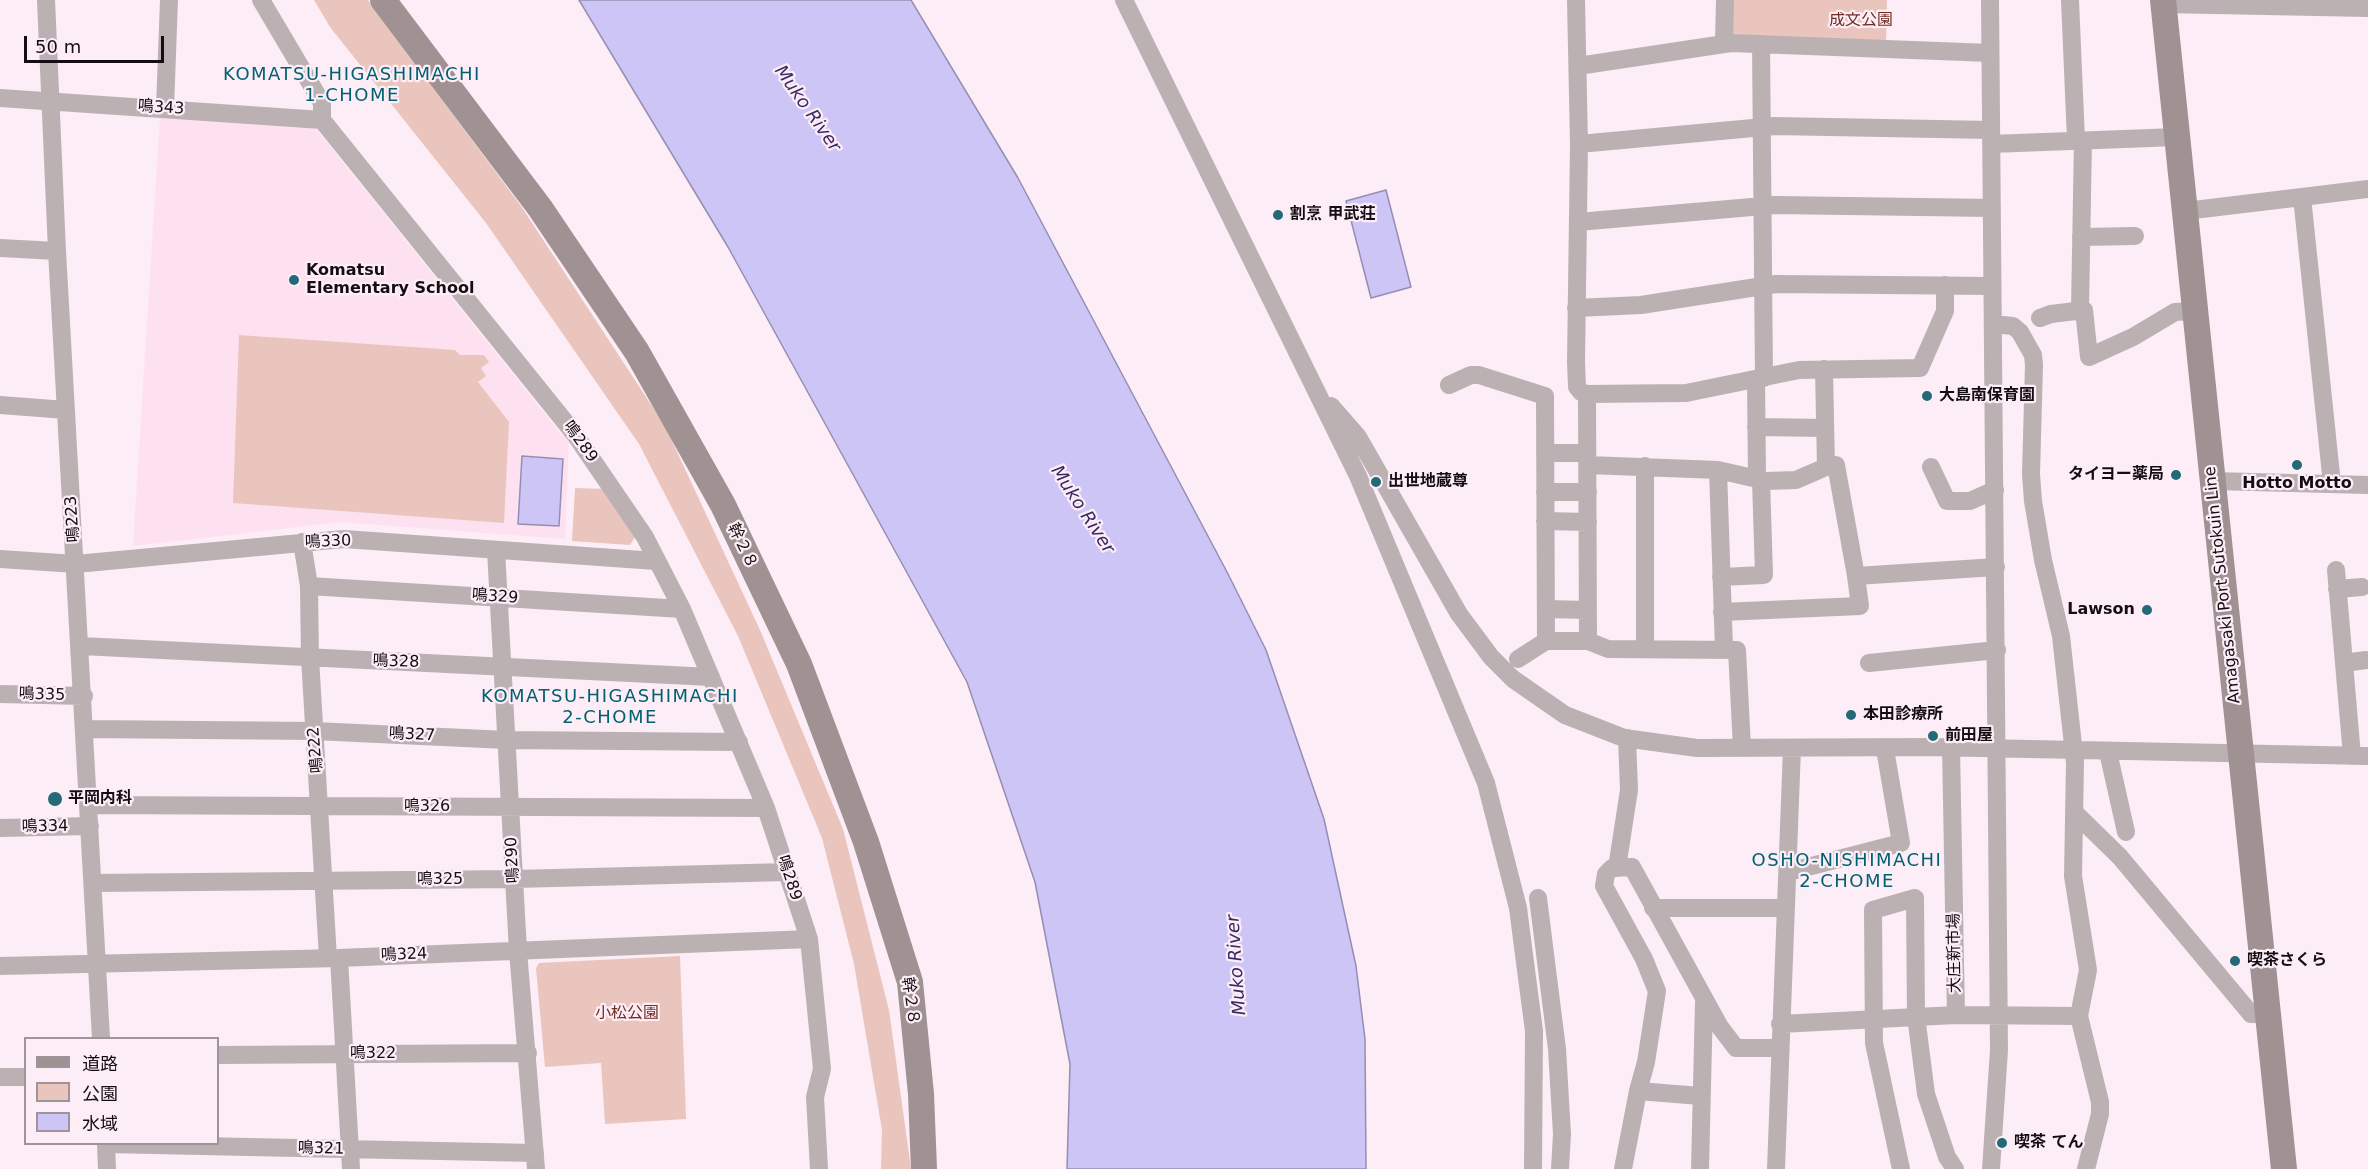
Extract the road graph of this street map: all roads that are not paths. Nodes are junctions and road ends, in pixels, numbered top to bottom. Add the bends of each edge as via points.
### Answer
1 (46, 0) edge
2 (169, 0) edge
3 (261, 0) edge
4 (383, 0) edge
5 (1124, 0) edge
6 (1576, 0) edge
7 (1725, 0) edge
8 (1990, 0) edge
9 (2070, 0) edge
10 (2163, 2) edge
11 (2282, 2) edge
12 (2368, 8) edge
13 (1724, 43) junction
14 (1761, 44) junction
15 (1990, 53) junction
16 (1578, 66) junction
17 (0, 98) edge
18 (52, 102) junction
19 (165, 108) junction
20 (322, 120) junction
21 (1761, 127) junction
22 (1991, 137) junction
23 (2177, 137) junction
24 (2079, 140) junction
25 (1579, 144) junction
26 (2368, 189) edge
27 (2302, 197) junction
28 (1762, 205) junction
29 (1992, 208) junction
30 (2185, 211) junction
31 (1578, 222) junction
32 (2135, 236) dead end
33 (2081, 237) junction
34 (0, 248) edge
35 (57, 251) junction
36 (1945, 285) junction
37 (1763, 286) junction
38 (1992, 286) junction
39 (1576, 308) junction
40 (2080, 309) junction
41 (2195, 311) junction
42 (2040, 318) dead end
43 (1993, 324) junction
44 (1824, 369) junction
45 (1760, 378) junction
46 (1449, 385) dead end
47 (1587, 394) junction
48 (0, 405) edge
49 (1324, 405) junction
50 (66, 410) junction
51 (1756, 427) junction
52 (1825, 428) junction
53 (1545, 453) junction
54 (1588, 459) junction
55 (1645, 466) junction
56 (1826, 466) junction
57 (1931, 467) dead end
58 (1718, 470) junction
59 (1759, 479) junction
60 (2213, 481) junction
61 (2332, 484) junction
62 (2368, 485) edge
63 (1995, 490) junction
64 (1545, 492) junction
65 (1588, 492) junction
66 (1545, 521) junction
67 (1588, 522) junction
68 (302, 542) junction
69 (496, 550) junction
70 (0, 559) edge
71 (656, 561) junction
72 (76, 564) junction
73 (1996, 567) junction
74 (2336, 570) dead end
75 (1856, 576) junction
76 (1721, 577) junction
77 (309, 586) junction
78 (2362, 587) dead end
79 (2337, 589) junction
80 (499, 597) junction
81 (682, 609) junction
82 (1546, 609) junction
83 (1588, 609) junction
84 (1722, 612) junction
85 (1546, 641) junction
86 (1588, 641) junction
87 (81, 646) junction
88 (1645, 649) junction
89 (1724, 649) junction
90 (1996, 650) junction
91 (310, 658) junction
92 (1518, 659) dead end
93 (2366, 660) dead end
94 (1869, 663) dead end
95 (2344, 663) junction
96 (502, 667) junction
97 (711, 677) junction
98 (0, 694) edge
99 (84, 696) junction
100 (85, 729) junction
101 (314, 731) junction
102 (1627, 738) junction
103 (507, 740) junction
104 (739, 741) junction
105 (1742, 748) junction
106 (1792, 748) junction
107 (1951, 748) junction
108 (1885, 749) junction
109 (1997, 750) junction
110 (2073, 750) junction
111 (2108, 752) junction
112 (2241, 754) junction
113 (2360, 756) edge
114 (88, 804) junction
115 (320, 806) junction
116 (510, 807) junction
117 (766, 808) junction
118 (2075, 813) junction
119 (90, 826) junction
120 (0, 828) edge
121 (2126, 832) dead end
122 (1617, 868) junction
123 (787, 872) junction
124 (1788, 872) junction
125 (514, 879) junction
126 (324, 880) junction
127 (93, 883) junction
128 (1538, 898) dead end
129 (1653, 908) junction
130 (1786, 908) junction
131 (809, 939) junction
132 (518, 951) junction
133 (334, 958) junction
134 (98, 964) junction
135 (0, 966) edge
136 (1704, 1000) junction
137 (2269, 1014) junction
138 (1956, 1015) junction
139 (1998, 1015) junction
140 (1916, 1016) junction
141 (2079, 1016) junction
142 (1872, 1020) junction
143 (1780, 1024) junction
144 (101, 1037) edge
145 (1779, 1048) junction
146 (528, 1053) junction
147 (345, 1054) junction
148 (219, 1055) edge
149 (0, 1077) edge
150 (24, 1077) edge
151 (1638, 1091) junction
152 (1701, 1096) junction
153 (106, 1145) edge
154 (147, 1145) edge
155 (350, 1150) junction
156 (536, 1161) edge
157 (107, 1169) edge
158 (351, 1169) edge
159 (819, 1169) edge
160 (924, 1169) edge
161 (1533, 1169) edge
162 (1560, 1169) edge
163 (1623, 1169) edge
164 (1700, 1169) edge
165 (1776, 1169) edge
166 (1901, 1169) edge
167 (1954, 1169) edge
168 (1991, 1169) edge
169 (2086, 1169) edge
170 (2284, 1169) edge

1 - 18 street, 鳴223
2 - 19 street
3 - 20 street, 鳴289 via 322,102
4 - 160 street, 幹２８ via 540,208 637,352 723,505 799,664 866,842 910,982
5 - 49 street
6 - 16 street
7 - 13 street
8 - 15 street
9 - 24 street
10 - 11 street
10 - 23 street, Amagasaki Port Sutokuin Line
11 - 12 street
13 - 14 street
13 - 16 street
14 - 15 street
14 - 21 street
15 - 22 street
16 - 25 street
17 - 18 street, 鳴343
18 - 19 street, 鳴343
18 - 35 street, 鳴223
19 - 20 street, 鳴343
20 - 71 street, 鳴289 via 574,433 645,537
21 - 22 street
21 - 25 street
21 - 28 street
22 - 24 street
22 - 29 street
23 - 24 street
23 - 30 street, Amagasaki Port Sutokuin Line
24 - 33 street
25 - 31 street
26 - 27 street
27 - 30 street
27 - 61 street
28 - 29 street
28 - 31 street
28 - 37 street
29 - 38 street
30 - 41 street, Amagasaki Port Sutokuin Line
31 - 39 street
32 - 33 street
33 - 40 street
34 - 35 street
35 - 50 street, 鳴223
36 - 37 street
36 - 38 street
36 - 44 street via 1945,311 1920,368
37 - 39 street via 1641,305
37 - 45 street
38 - 43 street
39 - 47 street via 1577,387
40 - 41 street via 2084,310 2089,357 2175,312
40 - 42 street
41 - 60 street, Amagasaki Port Sutokuin Line
43 - 63 street
43 - 110 street via 2013,326 2032,355 2032,501 2061,636
44 - 45 street
44 - 52 street
45 - 47 street via 1686,393
45 - 51 street
46 - 53 street via 1479,375 1545,396
47 - 54 street
48 - 50 street
49 - 102 street via 1329,403 1358,437 1459,614 1491,657 1513,679 1565,715
49 - 161 street via 1358,476 1486,783 1518,908 1526,970 1533,1030
50 - 72 street, 鳴223
51 - 52 street
51 - 59 street
52 - 56 street
53 - 54 street
53 - 64 street
54 - 55 street
54 - 65 street
55 - 58 street
55 - 88 street
56 - 59 street via 1796,480
56 - 75 street via 1836,465
57 - 63 street via 1947,501 1970,501
58 - 59 street
58 - 76 street
59 - 76 street via 1764,575
60 - 61 street
60 - 112 street, Amagasaki Port Sutokuin Line
61 - 62 street
63 - 73 street
64 - 65 street
64 - 66 street
65 - 67 street
66 - 67 street
66 - 82 street
67 - 83 street
68 - 69 street, 鳴330 via 344,539
68 - 72 street, 鳴330
68 - 77 street, 鳴222
69 - 71 street, 鳴330
69 - 80 street, 鳴290
70 - 72 street, 鳴330
71 - 81 street, 鳴289
72 - 87 street, 鳴223
73 - 75 street
73 - 90 street
74 - 79 street
75 - 84 street via 1860,606
76 - 84 street
77 - 80 street, 鳴329
77 - 91 street, 鳴222
78 - 79 street
79 - 95 street
80 - 81 street, 鳴329
80 - 96 street, 鳴290
81 - 97 street, 鳴289
82 - 83 street
82 - 85 street
83 - 86 street
84 - 89 street
85 - 86 street
85 - 92 street
86 - 88 street via 1608,649
87 - 91 street, 鳴328
87 - 99 street, 鳴223
88 - 89 street
89 - 105 street via 1737,650
90 - 94 street
90 - 109 street
91 - 96 street, 鳴328
91 - 101 street, 鳴222
93 - 95 street
95 - 113 street
96 - 97 street, 鳴328
96 - 103 street, 鳴290
97 - 104 street, 鳴289
98 - 99 street, 鳴335
99 - 100 street, 鳴223
100 - 101 street, 鳴327
100 - 114 street, 鳴223
101 - 103 street, 鳴327
101 - 115 street, 鳴222
102 - 105 street via 1697,748
102 - 122 street via 1629,790
103 - 104 street, 鳴327
103 - 116 street, 鳴290
104 - 117 street, 鳴289
105 - 106 street
106 - 108 street
106 - 124 street
107 - 108 street
107 - 109 street
107 - 138 street, 大庄新市場
108 - 124 street via 1901,843
109 - 110 street
109 - 139 street
110 - 111 street
110 - 118 street
111 - 112 street
111 - 121 street
112 - 113 street
112 - 137 street, Amagasaki Port Sutokuin Line
114 - 115 street, 鳴326
114 - 119 street, 鳴223
115 - 116 street, 鳴326
115 - 126 street, 鳴222
116 - 117 street, 鳴326
116 - 125 street, 鳴290
117 - 123 street, 鳴289
118 - 137 street via 2120,857 2251,1014
118 - 141 street via 2073,876 2088,970
119 - 120 street, 鳴334
119 - 127 street, 鳴223
122 - 129 street via 1632,867
122 - 151 street via 1606,874 1604,886 1657,991
123 - 125 street, 鳴325
123 - 131 street, 鳴289
124 - 130 street
125 - 126 street, 鳴325
125 - 132 street, 鳴290
126 - 127 street, 鳴325
126 - 133 street, 鳴222
127 - 134 street, 鳴223
128 - 162 street via 1557,1049
129 - 130 street
129 - 136 street
130 - 143 street
131 - 132 street, 鳴324
131 - 159 street, 鳴289 via 822,1069 815,1097
132 - 133 street, 鳴324
132 - 146 street, 鳴290
133 - 134 street, 鳴324
133 - 147 street, 鳴222
134 - 135 street, 鳴324
134 - 144 street, 鳴223
136 - 145 street via 1736,1048
136 - 152 street
137 - 170 street, Amagasaki Port Sutokuin Line
138 - 139 street
138 - 140 street
139 - 141 street
139 - 168 street
140 - 142 street
140 - 142 street via 1915,898 1873,910
140 - 167 street via 1926,1094
141 - 169 street via 2100,1102
142 - 143 street
142 - 166 street via 1879,1075
143 - 145 street
145 - 165 street
146 - 147 street, 鳴322
146 - 156 street, 鳴290
147 - 148 street, 鳴322
147 - 155 street, 鳴222
149 - 150 street
151 - 152 street
151 - 163 street
152 - 164 street
153 - 157 street
154 - 155 street, 鳴321
155 - 156 street, 鳴321
155 - 158 street, 鳴222

